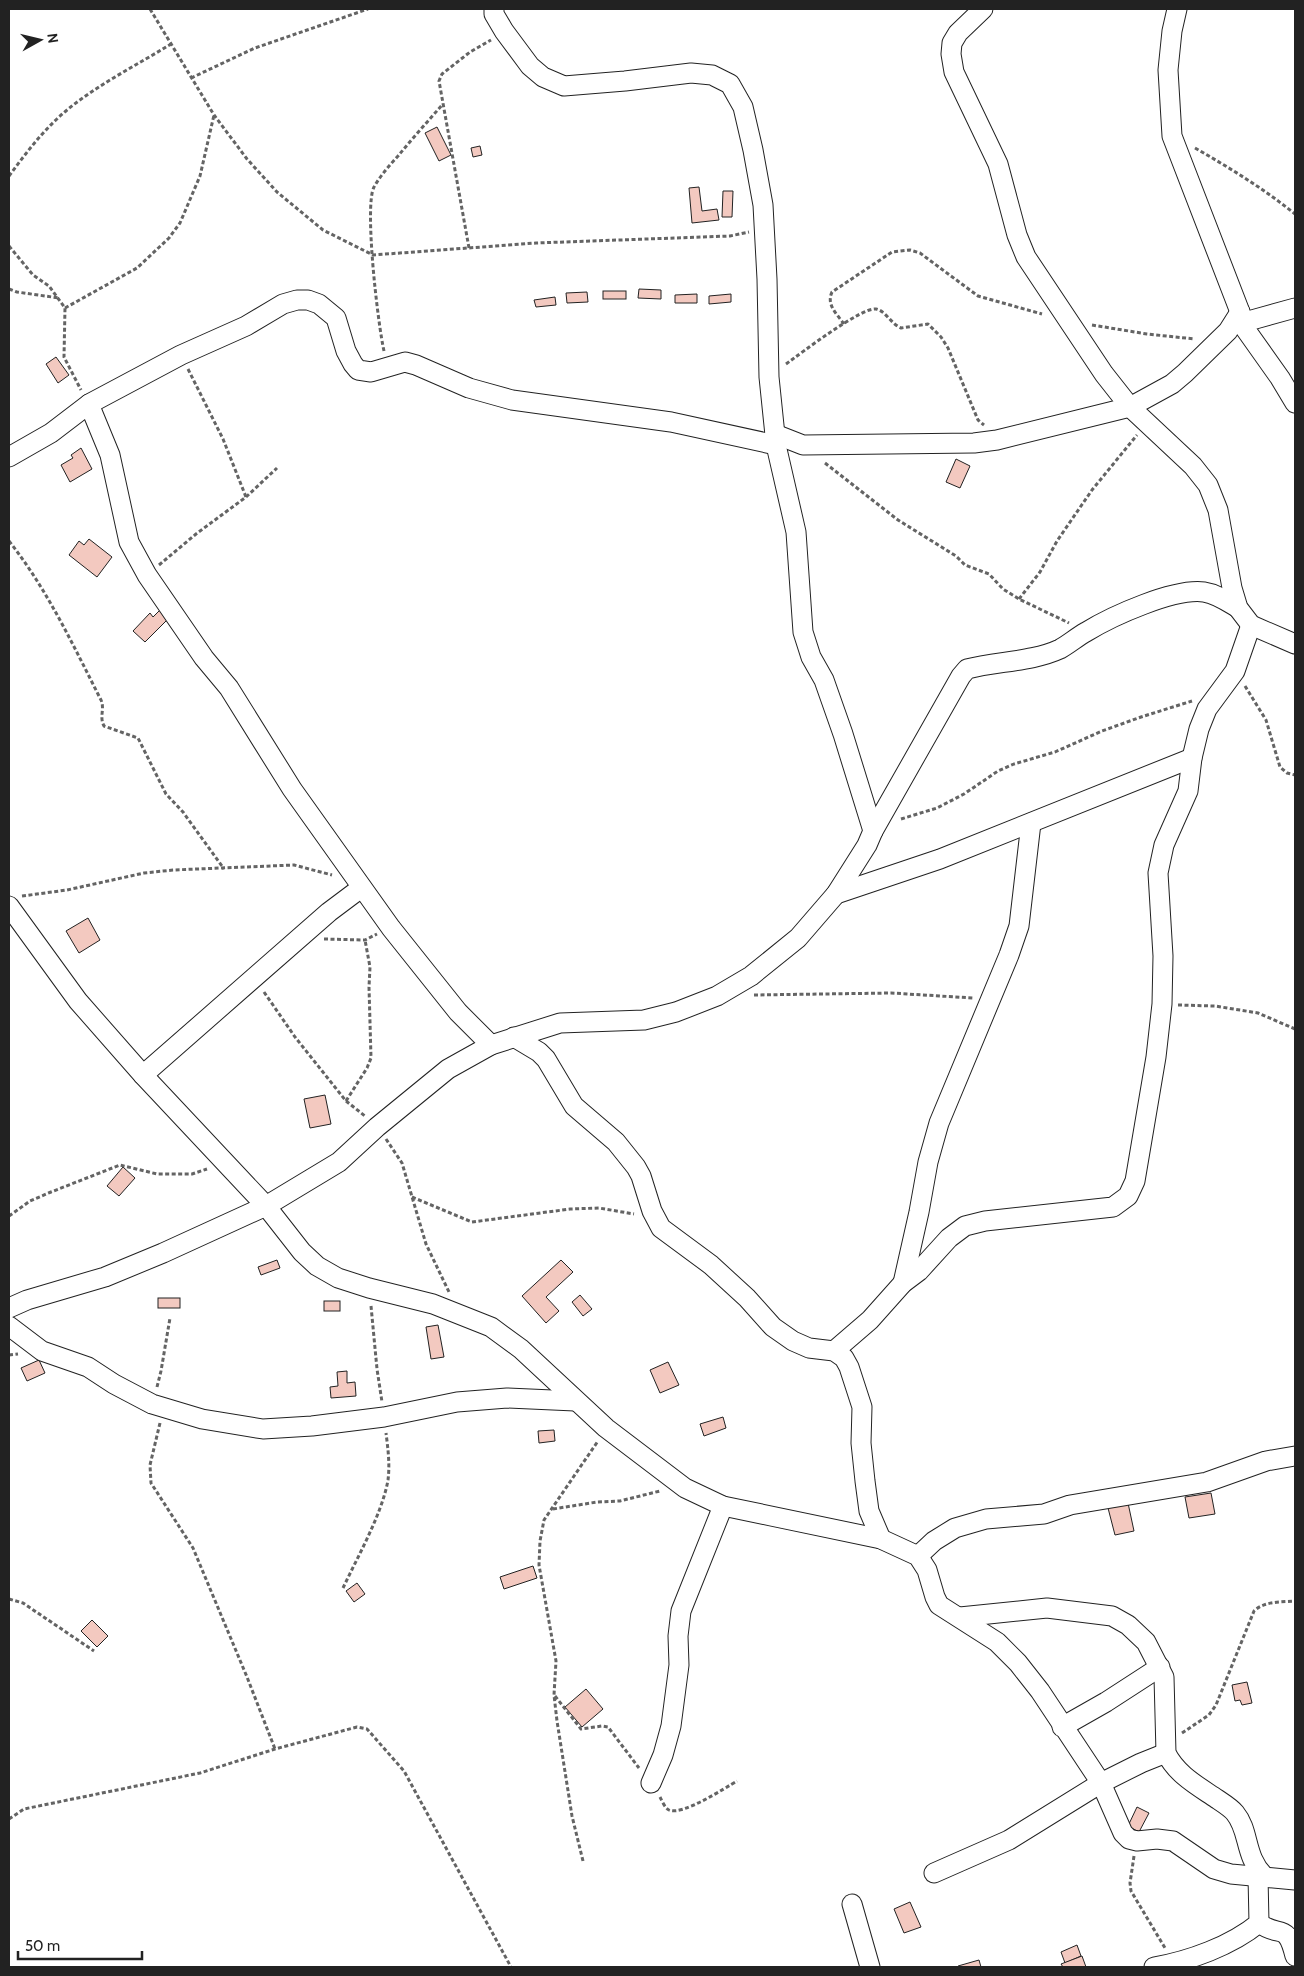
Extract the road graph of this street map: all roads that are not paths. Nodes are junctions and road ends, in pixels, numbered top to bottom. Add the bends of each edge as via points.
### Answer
1 (494, 9) edge
2 (983, 9) edge
3 (1177, 9) edge
4 (1295, 308) edge
5 (1240, 318) junction
6 (1295, 403) edge
7 (88, 404) junction
8 (1130, 407) junction
9 (775, 440) junction
10 (9, 457) edge
11 (1238, 608) junction
12 (1251, 625) junction
13 (1295, 644) edge
14 (1192, 758) junction
15 (1031, 823) junction
16 (874, 828) junction
17 (360, 885) junction
18 (836, 894) junction
19 (14, 901) edge
20 (9, 928) edge
21 (32, 936) junction
22 (514, 1037) junction
23 (491, 1045) junction
24 (143, 1075) junction
25 (266, 1206) junction
26 (903, 1283) junction
27 (9, 1308) edge
28 (9, 1326) edge
29 (834, 1351) junction
30 (575, 1401) junction
31 (1295, 1456) edge
32 (723, 1506) junction
33 (881, 1540) junction
34 (918, 1556) junction
35 (960, 1617) junction
36 (1160, 1666) junction
37 (1062, 1727) junction
38 (1166, 1748) junction
39 (1101, 1783) junction
40 (651, 1784) dead end
41 (934, 1873) dead end
42 (1261, 1876) junction
43 (1295, 1880) edge
44 (852, 1904) dead end
45 (1259, 1923) junction
46 (1295, 1956) edge
47 (1171, 1965) edge
48 (870, 1967) edge
49 (1154, 1967) edge

1 - 9 street via 504,31 530,66 543,77 564,86 691,73 712,75 730,84 743,107 763,205 769,377
2 - 8 street via 952,43 954,72 998,164 1026,257 1104,374
3 - 5 street via 1168,70 1172,136
4 - 5 street
5 - 6 street
5 - 8 street via 1172,384
7 - 9 street via 181,355 246,326 283,304 308,300 319,304 336,318 346,351 358,370 371,372 405,362 469,388 512,400
7 - 10 street via 51,433
7 - 17 street via 110,455 129,542 147,575 204,658 229,688 292,789
8 - 9 street via 974,443 803,445
8 - 11 street via 1193,466 1208,485 1218,510
9 - 16 street via 796,532 803,632 811,657 824,680
11 - 12 street
11 - 16 street via 1204,592 1176,593 1088,631 1060,649 1040,656 967,669
12 - 13 street
12 - 14 street via 1235,671 1207,710
14 - 15 street
14 - 26 street via 1188,791 1164,845 1158,873 1164,956 1162,1004 1156,1057 1134,1181 1128,1196 1113,1207 965,1226
15 - 18 street via 940,860
15 - 26 street via 1019,926 939,1123
16 - 18 street
17 - 23 street via 458,1012
17 - 24 street
18 - 22 street via 798,938 751,976 717,996 644,1020 560,1023
19 - 21 street
20 - 21 street
21 - 24 street via 78,1001
22 - 23 street
22 - 29 street via 539,1052 574,1106 616,1142 636,1167 661,1228 711,1265 773,1327 809,1348
23 - 25 street via 448,1069 339,1162
24 - 25 street
25 - 27 street via 105,1277
25 - 30 street via 317,1266 338,1278 433,1304 491,1327 521,1349
26 - 29 street via 870,1320
28 - 30 street via 42,1351 88,1367 158,1406 202,1419 263,1429 312,1426 507,1398
29 - 33 street via 847,1362 862,1407 865,1481 870,1512
30 - 32 street via 685,1488
31 - 34 street via 1266,1461 1207,1482 1035,1515 986,1519 955,1528
32 - 33 street
32 - 40 street via 681,1611 679,1665 671,1726
33 - 34 street
34 - 35 street via 940,1605
35 - 36 street via 1047,1608 1112,1616 1128,1625 1146,1642
35 - 37 street via 997,1642 1018,1663
36 - 37 street
36 - 38 street via 1164,1677
37 - 39 street
38 - 39 street
38 - 42 street via 1171,1763 1182,1774 1236,1814 1250,1857
39 - 41 street via 1009,1840
39 - 42 street via 1123,1833 1129,1839 1173,1841 1214,1869
42 - 43 street
42 - 45 street
44 - 48 street
45 - 46 street via 1266,1929 1286,1934 1292,1941
45 - 47 street via 1225,1943
47 - 49 street

